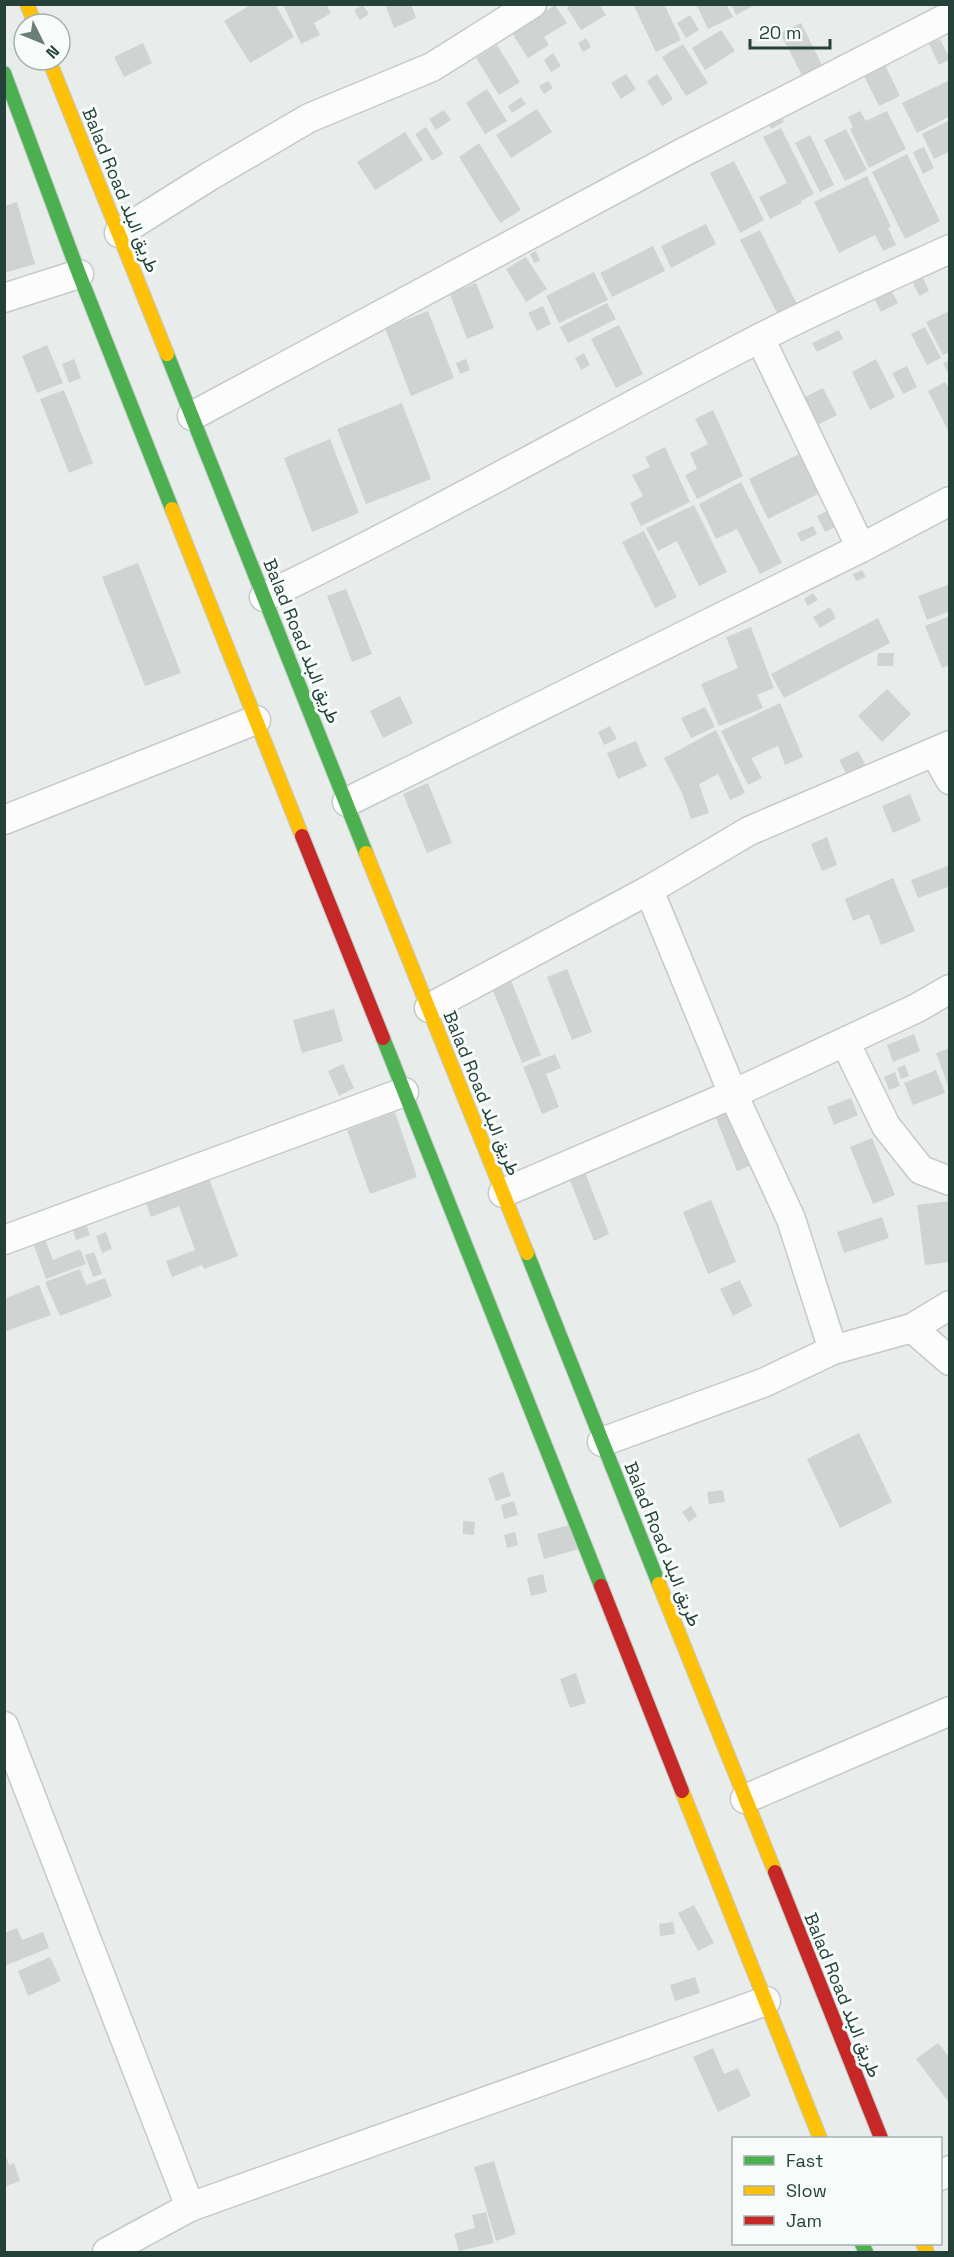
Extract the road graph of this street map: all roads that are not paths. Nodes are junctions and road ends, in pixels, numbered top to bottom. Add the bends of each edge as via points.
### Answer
1 (532, 4) edge
2 (950, 16) edge
3 (54, 72) edge
4 (4, 74) edge
5 (119, 233) junction
6 (950, 249) edge
7 (79, 274) junction
8 (4, 298) edge
9 (760, 338) junction
10 (192, 416) junction
11 (950, 501) edge
12 (861, 548) junction
13 (264, 597) junction
14 (256, 720) junction
15 (942, 749) edge
16 (950, 780) edge
17 (347, 802) junction
18 (4, 820) edge
19 (649, 890) junction
20 (950, 989) edge
21 (429, 1008) junction
22 (845, 1042) junction
23 (404, 1092) junction
24 (733, 1094) junction
25 (950, 1181) edge
26 (503, 1193) junction
27 (4, 1240) edge
28 (950, 1305) edge
29 (912, 1328) junction
30 (833, 1350) junction
31 (950, 1361) edge
32 (603, 1442) junction
33 (950, 1711) edge
34 (4, 1726) edge
35 (745, 1799) junction
36 (766, 2001) junction
37 (819, 2137) edge
38 (880, 2137) edge
39 (190, 2207) junction
40 (106, 2253) edge

1 - 5 street via 432,67 309,118
2 - 10 street via 682,153
3 - 5 highway, Balad Road طريق البلد
4 - 7 highway
5 - 10 highway, Balad Road طريق البلد
6 - 9 street
7 - 8 street
7 - 14 highway
9 - 12 street
9 - 13 street via 361,550
10 - 13 highway, Balad Road طريق البلد
11 - 12 street
12 - 17 street
13 - 17 highway, Balad Road طريق البلد
14 - 18 street
14 - 23 highway
15 - 16 street
15 - 19 street via 749,831
17 - 21 highway, Balad Road طريق البلد
19 - 21 street
19 - 24 street
20 - 22 street
21 - 26 highway, Balad Road طريق البلد
22 - 24 street
22 - 25 street via 886,1126 921,1170
23 - 27 street
23 - 36 highway
24 - 26 street
24 - 30 street via 791,1219
26 - 32 highway, Balad Road طريق البلد
28 - 29 street
29 - 30 street
29 - 31 street
30 - 32 street via 763,1383
32 - 35 highway, Balad Road طريق البلد
33 - 35 street
34 - 39 street
35 - 38 highway, Balad Road طريق البلد
36 - 37 highway
36 - 39 street
39 - 40 street

